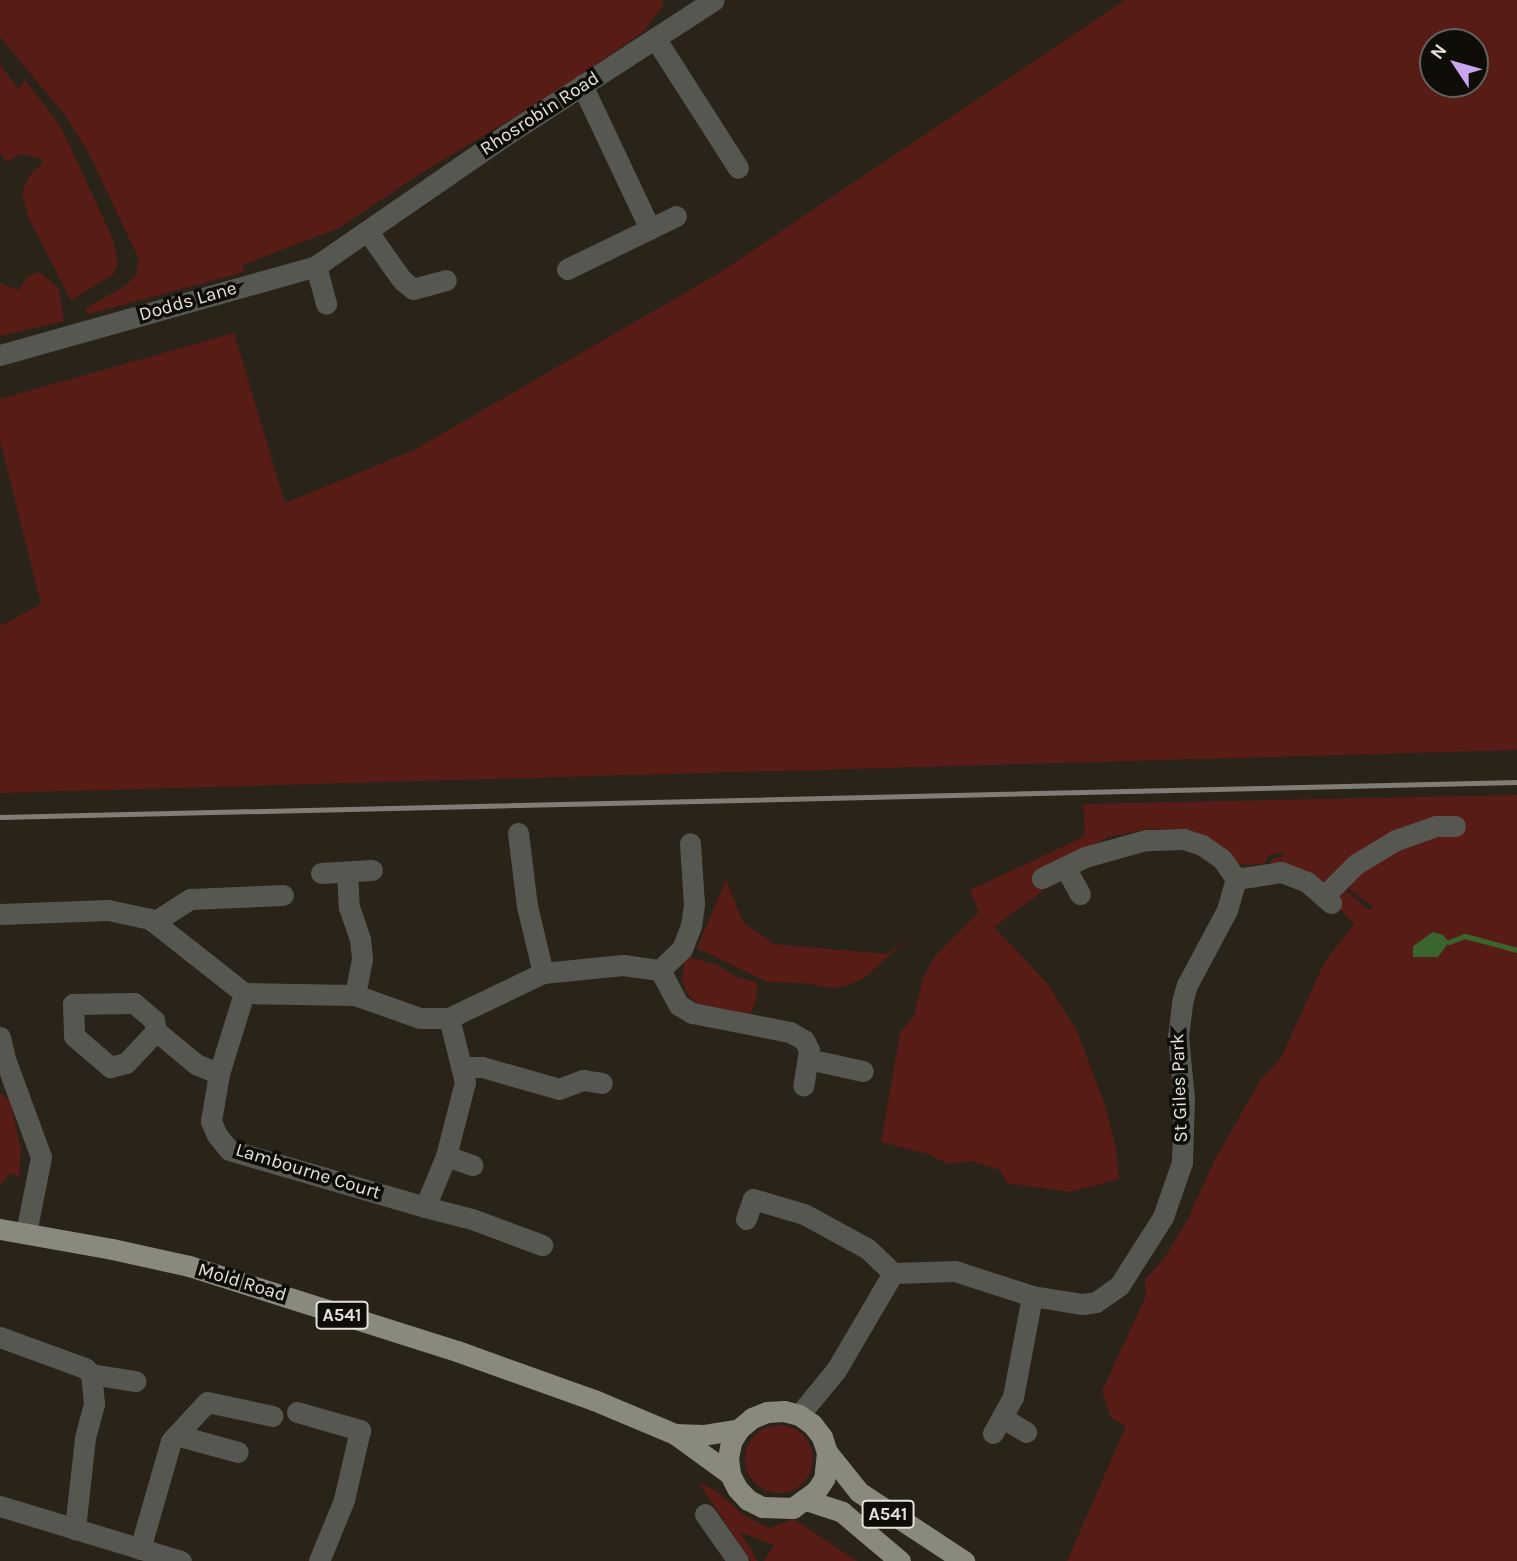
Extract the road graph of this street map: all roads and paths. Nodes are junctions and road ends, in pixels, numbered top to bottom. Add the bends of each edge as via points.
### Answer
1 (714, 0) edge
2 (655, 38) junction
3 (582, 85) junction
4 (737, 168) dead end
5 (676, 216) dead end
6 (650, 229) junction
7 (369, 232) junction
8 (317, 266) junction
9 (567, 270) dead end
10 (446, 280) dead end
11 (326, 304) dead end
12 (0, 355) edge
13 (1455, 826) dead end
14 (518, 833) dead end
15 (690, 843) dead end
16 (1065, 867) junction
17 (373, 870) dead end
18 (347, 872) junction
19 (321, 873) dead end
20 (1042, 878) dead end
21 (1236, 878) junction
22 (1080, 894) dead end
23 (284, 895) dead end
24 (0, 914) edge
25 (154, 922) junction
26 (660, 970) junction
27 (542, 973) junction
28 (244, 993) junction
29 (355, 995) junction
30 (449, 1018) junction
31 (156, 1031) dead end
32 (0, 1037) edge
33 (808, 1059) junction
34 (461, 1067) junction
35 (863, 1071) dead end
36 (219, 1074) junction
37 (5, 1075) edge
38 (602, 1083) dead end
39 (803, 1086) dead end
40 (446, 1156) junction
41 (472, 1165) dead end
42 (425, 1207) junction
43 (746, 1219) dead end
44 (0, 1229) edge
45 (26, 1233) junction
46 (542, 1245) dead end
47 (894, 1273) junction
48 (1032, 1296) junction
49 (0, 1337) edge
50 (92, 1374) junction
51 (135, 1381) dead end
52 (297, 1412) dead end
53 (799, 1415) junction
54 (273, 1416) dead end
55 (739, 1429) junction
56 (1026, 1432) dead end
57 (674, 1434) junction
58 (176, 1435) junction
59 (238, 1452) dead end
60 (827, 1452) junction
61 (730, 1474) junction
62 (806, 1500) junction
63 (0, 1506) edge
64 (705, 1514) dead end
65 (75, 1529) junction
66 (140, 1549) junction
67 (181, 1561) edge
68 (319, 1561) edge
69 (738, 1561) edge
70 (900, 1561) edge
71 (964, 1561) edge

1 - 2 street, Rhosrobin Road
2 - 3 street, Rhosrobin Road
2 - 4 street
3 - 6 street
3 - 7 street, Rhosrobin Road
5 - 6 street
6 - 9 street
7 - 8 street, Dodds Lane
7 - 10 street via 413,289
8 - 11 street
8 - 12 street, Dodds Lane
13 - 21 street via 1436,826 1396,840 1356,864 1327,899 1307,882 1281,872
14 - 27 street
15 - 26 street via 694,904 682,949
16 - 20 street
16 - 21 street via 1146,840 1184,839 1222,859
16 - 22 street
17 - 18 street
18 - 19 street
18 - 29 street via 349,906 362,959
21 - 48 street, St Giles Park via 1227,910 1182,1002 1178,1037 1184,1099 1182,1162 1163,1217 1108,1296 1082,1304
23 - 25 street via 190,899
24 - 25 street via 108,910
25 - 28 street
26 - 27 street via 623,965
26 - 33 street via 679,1005 692,1013 763,1018 797,1035 810,1051
27 - 30 street
28 - 29 street
28 - 36 street, Lambourne Court
29 - 30 street via 420,1018
30 - 34 street
31 - 36 street via 196,1064
32 - 37 street
33 - 35 street via 838,1073
33 - 39 street
34 - 38 street via 482,1067 559,1088 583,1080
34 - 40 street via 465,1082
36 - 42 street, Lambourne Court via 211,1121 229,1150
37 - 45 street via 41,1157
40 - 41 street
40 - 42 street
42 - 46 street, Lambourne Court
43 - 47 street via 752,1199 804,1214 868,1249
44 - 45 main road, Mold Road / A541
45 - 57 main road, Mold Road / A541 via 189,1266 457,1351
47 - 48 street, St Giles Park via 955,1271
47 - 53 street via 836,1370
48 - 56 street via 1013,1397 998,1426
49 - 50 street
50 - 51 street
50 - 65 street via 94,1404 85,1438
52 - 68 street via 360,1430 344,1500
53 - 55 main road via 767,1412
53 - 60 main road via 822,1437
54 - 58 street via 207,1402
55 - 57 main road, Mold Road / A541
55 - 61 main road via 730,1450
57 - 61 main road, Mold Road / A541
58 - 59 street
58 - 66 street
60 - 62 main road via 824,1479
60 - 71 main road, A541 via 859,1492
61 - 62 main road via 737,1488 762,1507 777,1510
62 - 70 main road, A541 via 842,1512
63 - 65 street
64 - 69 street
65 - 66 street
66 - 67 street

